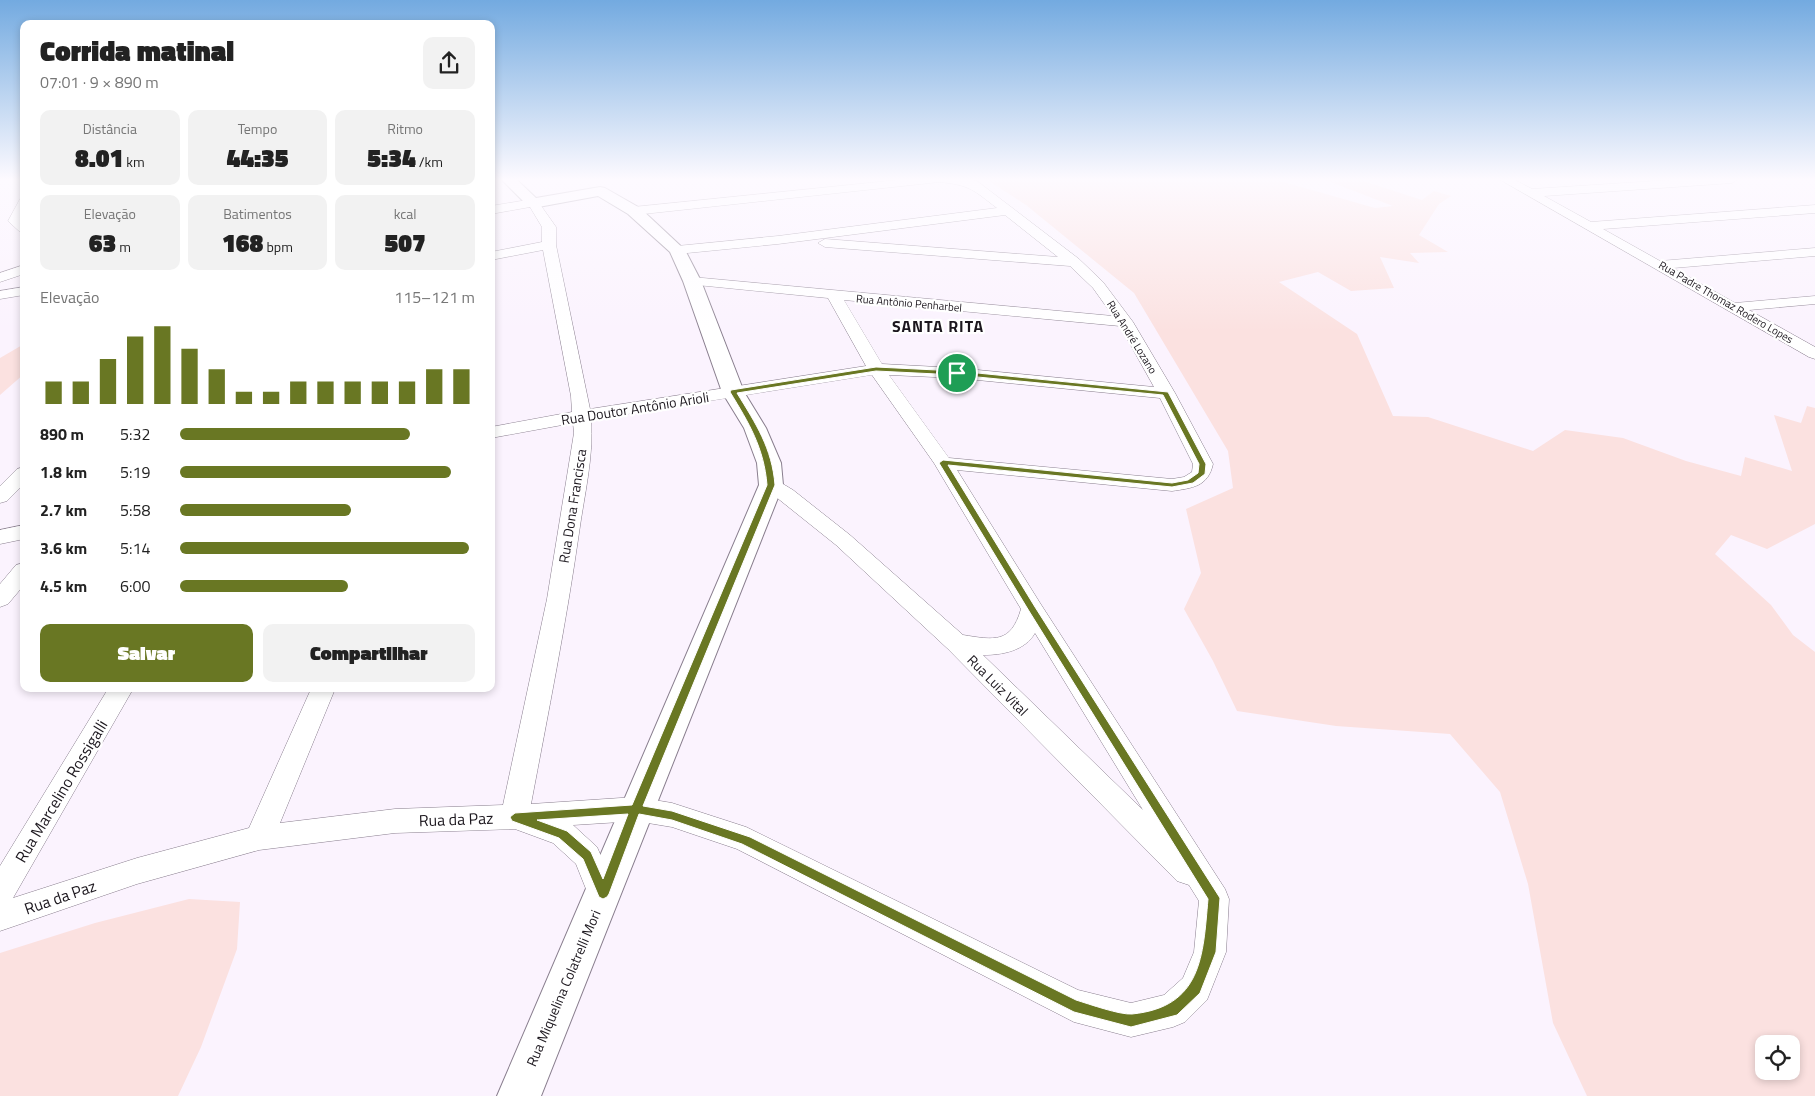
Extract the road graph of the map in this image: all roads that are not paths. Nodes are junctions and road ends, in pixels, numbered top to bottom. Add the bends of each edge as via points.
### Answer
1 (549, 230) edge
2 (655, 230) edge
3 (856, 230) edge
4 (1032, 230) edge
5 (1597, 230) edge
6 (778, 240) junction
7 (549, 246) junction
8 (677, 250) junction
9 (1815, 252) edge
10 (495, 255) edge
11 (1074, 262) junction
12 (1660, 265) junction
13 (20, 270) edge
14 (0, 278) edge
15 (692, 281) junction
16 (20, 292) edge
17 (0, 295) edge
18 (834, 296) junction
19 (1815, 300) edge
20 (1735, 307) junction
21 (1125, 322) junction
22 (1815, 354) edge
23 (876, 369) junction
24 (733, 392) junction
25 (1166, 393) junction
26 (582, 416) junction
27 (495, 432) edge
28 (943, 463) junction
29 (20, 477) edge
30 (771, 485) junction
31 (0, 497) edge
32 (20, 533) edge
33 (0, 537) edge
34 (20, 575) edge
35 (0, 599) edge
36 (1032, 609) junction
37 (956, 643) junction
38 (119, 692) edge
39 (322, 692) edge
40 (636, 809) junction
41 (515, 817) junction
42 (259, 838) junction
43 (0, 893) edge
44 (603, 894) junction
45 (1214, 898) junction
46 (0, 917) edge
47 (519, 1096) edge

1 - 7 street, Rua Dona Francisca
2 - 8 street
3 - 6 street
4 - 11 street, Rua André Lozano
5 - 12 street, Rua Padre Thomaz Rodero Lopes
6 - 8 street
6 - 11 street
7 - 10 street
7 - 26 street, Rua Dona Francisca
8 - 15 street
9 - 12 street
11 - 21 street, Rua André Lozano via 1098,285
12 - 20 street, Rua Padre Thomaz Rodero Lopes
13 - 14 street
15 - 18 street, Rua Antônio Penharbel
15 - 24 street
16 - 17 street
18 - 21 street, Rua Antônio Penharbel
18 - 23 street
19 - 20 street
20 - 22 street, Rua Padre Thomaz Rodero Lopes
21 - 25 street, Rua André Lozano
23 - 24 street, Rua Doutor Antônio Arioli
23 - 25 street, Rua Doutor Antônio Arioli via 957,373
23 - 28 street
24 - 26 street, Rua Doutor Antônio Arioli
24 - 30 street via 755,428 769,464
25 - 28 street, Rua André Lozano via 1202,464 1201,474 1190,482 1172,485
26 - 27 street, Rua Doutor Antônio Arioli
26 - 41 street, Rua Dona Francisca via 580,461 558,600
28 - 36 street
29 - 31 street
30 - 37 street, Rua Luiz Vital via 843,540
30 - 40 street, Rua Miquelina Colatrelli Mori
32 - 33 street
34 - 35 street
36 - 37 street via 1025,631 1012,643 988,647
36 - 45 street
37 - 45 street, Rua Luiz Vital
38 - 43 street, Rua Marcelino Rossigalli
39 - 42 street
40 - 41 street, Rua da Paz
40 - 44 street, Rua Miquelina Colatrelli Mori
40 - 45 street, Rua da Paz via 672,815 746,840 1074,1006 1131,1020 1173,1010 1195,988 1210,952
41 - 42 street, Rua da Paz via 395,821
41 - 44 street via 563,834 587,856
42 - 46 street, Rua da Paz via 137,871
44 - 47 street, Rua Miquelina Colatrelli Mori

